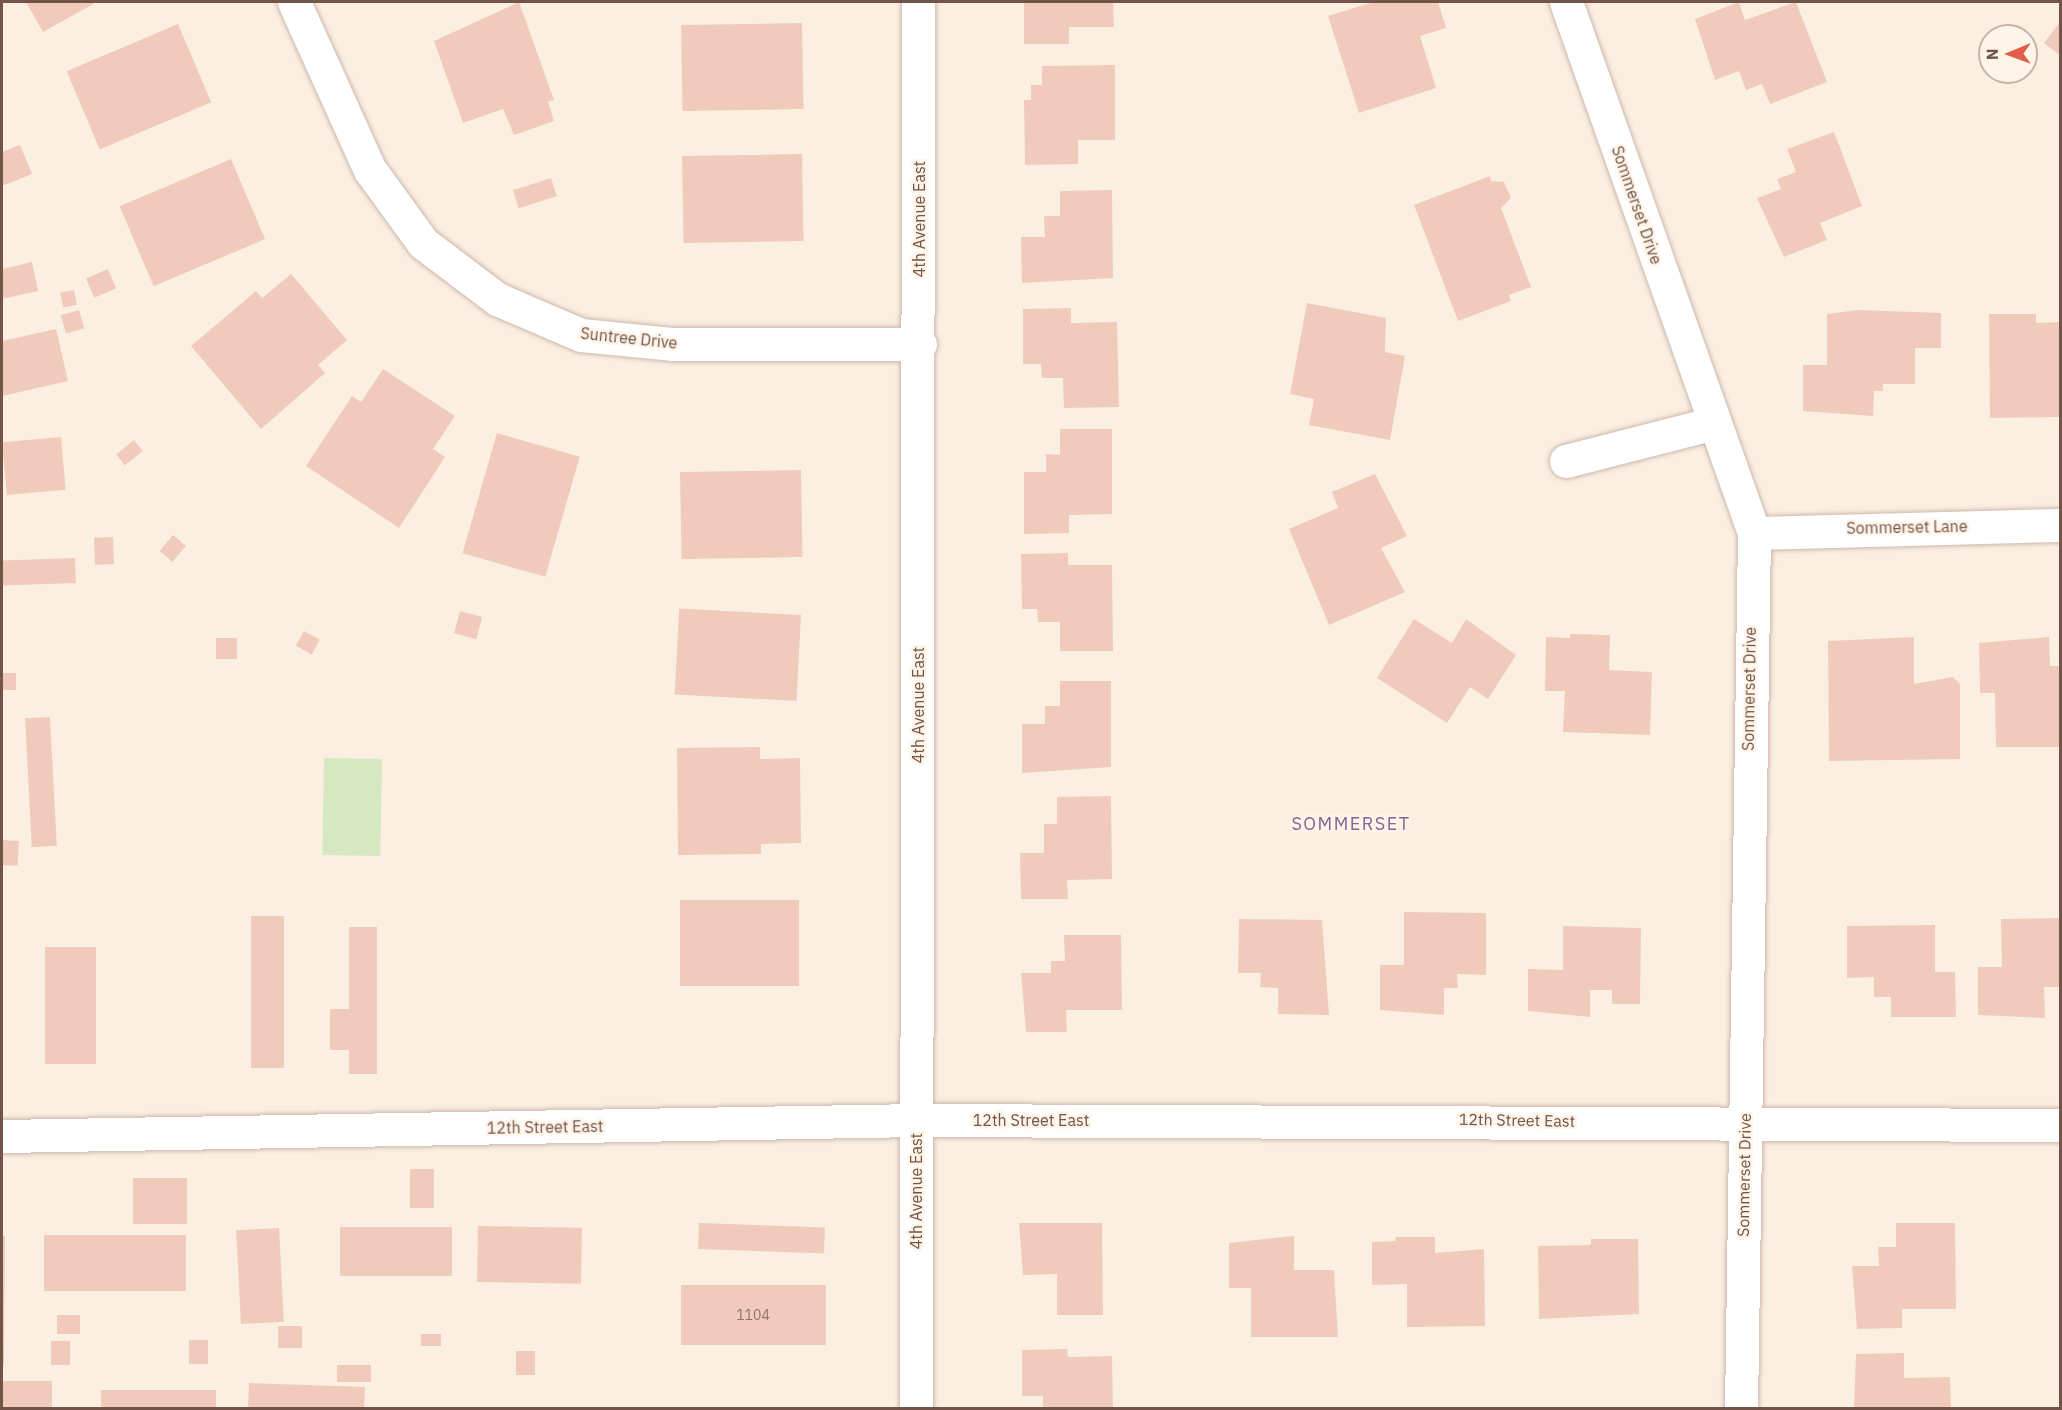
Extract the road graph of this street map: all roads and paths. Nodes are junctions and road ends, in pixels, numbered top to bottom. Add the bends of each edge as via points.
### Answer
1 (294, 2) edge
2 (918, 2) edge
3 (1566, 2) edge
4 (921, 344) junction
5 (1714, 423) junction
6 (1566, 461) dead end
7 (2061, 525) edge
8 (1754, 533) junction
9 (916, 1120) junction
10 (1744, 1122) junction
11 (2061, 1125) edge
12 (2, 1136) edge
13 (916, 1408) edge
14 (1741, 1408) edge

1 - 4 street, Suntree Drive via 370,170 423,243 497,299 581,335 672,344
2 - 4 street, 4th Avenue East
3 - 5 street, Sommerset Drive
4 - 9 street, 4th Avenue East
5 - 6 street
5 - 8 street, Sommerset Drive
7 - 8 street, Sommerset Lane
8 - 10 street, Sommerset Drive
9 - 10 street, 12th Street East
9 - 12 street, 12th Street East
9 - 13 street, 4th Avenue East
10 - 11 street, 12th Street East
10 - 14 street, Sommerset Drive

